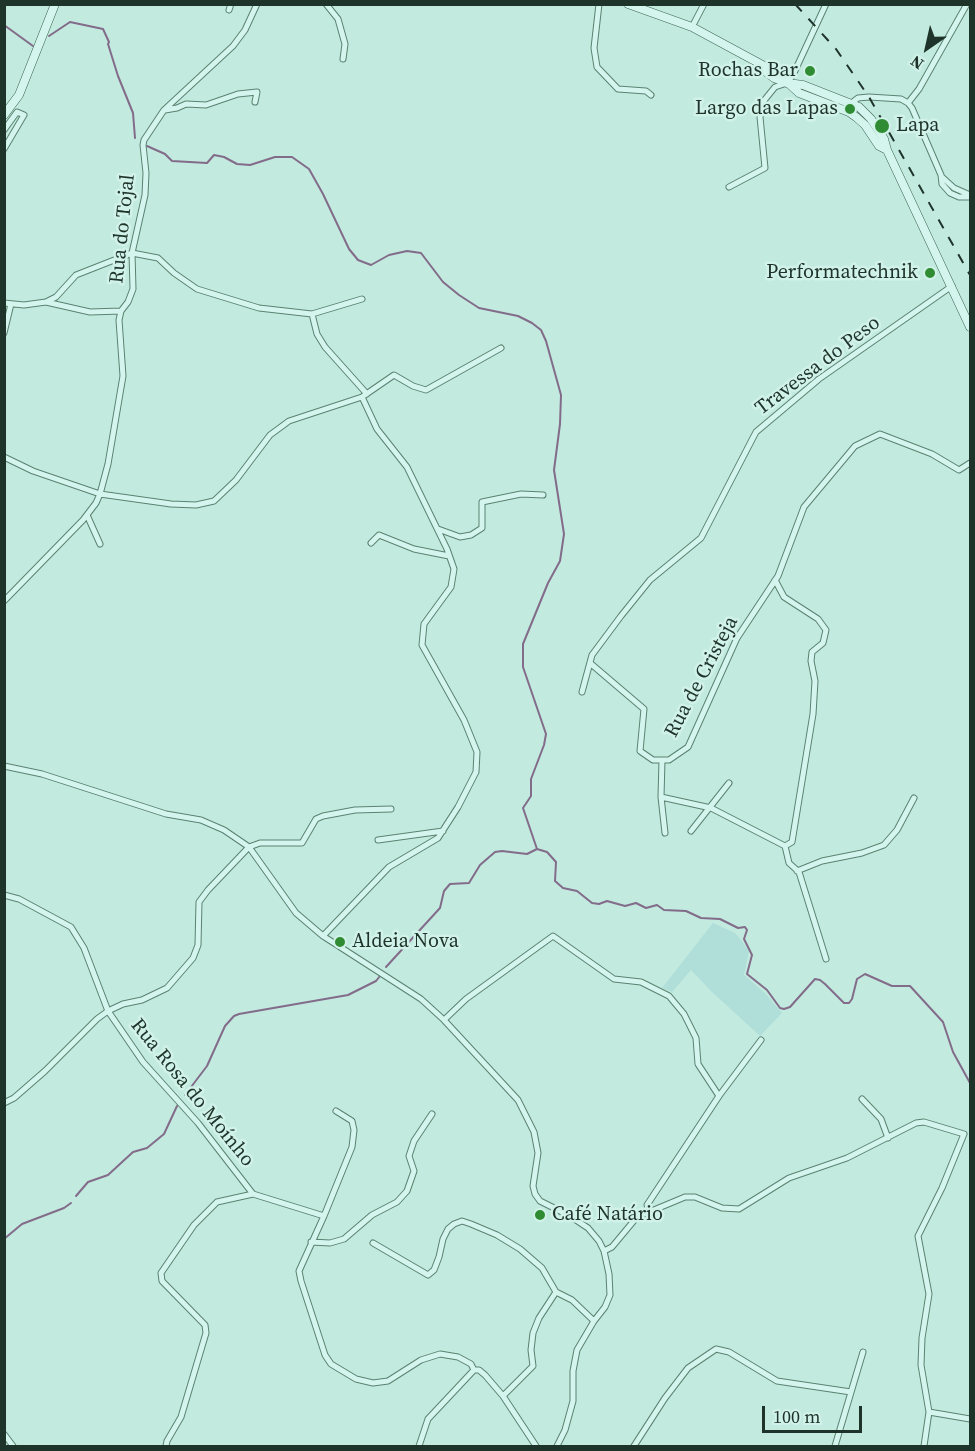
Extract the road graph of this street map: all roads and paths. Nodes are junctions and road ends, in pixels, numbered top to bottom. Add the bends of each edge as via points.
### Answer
1 (257, 4) edge
2 (326, 4) edge
3 (599, 4) edge
4 (628, 4) edge
5 (704, 4) edge
6 (826, 4) edge
7 (967, 4) edge
8 (54, 5) edge
9 (692, 27) junction
10 (343, 59) dead end
11 (787, 83) junction
12 (651, 95) dead end
13 (255, 102) dead end
14 (850, 103) junction
15 (908, 103) junction
16 (164, 110) junction
17 (845, 111) junction
18 (4, 115) edge
19 (4, 130) edge
20 (4, 135) edge
21 (10, 139) junction
22 (4, 149) edge
23 (887, 150) junction
24 (729, 187) dead end
25 (970, 196) edge
26 (132, 253) junction
27 (952, 286) junction
28 (362, 299) dead end
29 (46, 302) junction
30 (8, 303) edge
31 (121, 311) junction
32 (312, 314) junction
33 (970, 327) edge
34 (4, 333) edge
35 (501, 348) dead end
36 (364, 396) junction
37 (4, 457) edge
38 (970, 463) edge
39 (100, 495) junction
40 (543, 495) dead end
41 (87, 515) junction
42 (437, 529) junction
43 (372, 543) dead end
44 (100, 544) dead end
45 (449, 556) junction
46 (775, 580) junction
47 (4, 601) edge
48 (590, 663) junction
49 (582, 692) dead end
50 (662, 760) junction
51 (4, 766) edge
52 (729, 783) dead end
53 (661, 797) junction
54 (914, 798) dead end
55 (708, 808) junction
56 (391, 809) dead end
57 (443, 831) junction
58 (691, 831) dead end
59 (665, 833) dead end
60 (378, 840) dead end
61 (785, 846) junction
62 (249, 847) junction
63 (797, 871) junction
64 (4, 895) edge
65 (323, 936) junction
66 (826, 959) dead end
67 (108, 1011) junction
68 (444, 1020) junction
69 (761, 1040) dead end
70 (719, 1096) junction
71 (862, 1099) dead end
72 (4, 1103) edge
73 (336, 1111) dead end
74 (432, 1114) dead end
75 (970, 1129) edge
76 (964, 1134) junction
77 (888, 1138) junction
78 (253, 1194) junction
79 (649, 1211) junction
80 (324, 1216) junction
81 (311, 1242) junction
82 (373, 1243) dead end
83 (604, 1251) junction
84 (556, 1292) junction
85 (594, 1321) junction
86 (863, 1352) dead end
87 (474, 1370) junction
88 (851, 1392) junction
89 (503, 1396) junction
90 (929, 1412) junction
91 (970, 1419) edge
92 (4, 1434) edge
93 (13, 1446) edge
94 (166, 1446) edge
95 (419, 1446) edge
96 (536, 1446) edge
97 (557, 1446) edge
98 (634, 1446) edge
99 (835, 1446) edge
100 (924, 1446) edge

1 - 16 street, Rua do Tojal via 233,46
2 - 10 street via 338,19 345,44
3 - 12 street via 594,48 597,67 618,89 646,91
4 - 9 main road
5 - 9 street
6 - 11 street
7 - 15 street
8 - 18 main road via 19,95
9 - 11 main road
11 - 14 main road
11 - 17 main road via 799,93
11 - 24 street via 775,87 762,103 765,168
13 - 16 street via 257,92 207,105 186,104
14 - 15 street via 872,97
14 - 17 street
14 - 23 main road via 871,119
15 - 25 street via 941,175
16 - 26 street, Rua do Tojal via 143,145 145,195
17 - 23 main road via 856,117 879,146
19 - 21 street via 17,112 24,115
20 - 21 street
21 - 22 street
23 - 27 main road
26 - 29 street via 76,275
26 - 31 street, Rua do Tojal via 133,289
26 - 32 street via 158,258 197,289 258,308
27 - 33 main road
27 - 48 street, Travessa do Peso via 819,379 756,432 701,538 650,580 592,655
28 - 32 street
29 - 30 street
29 - 31 street via 90,312
30 - 34 street
31 - 39 street, Rua do Tojal via 123,376
32 - 36 street via 325,347
35 - 36 street via 426,390 394,375
36 - 39 street via 289,421 270,435 236,480 214,501 171,504
36 - 42 street via 377,429 407,467
37 - 39 street
38 - 46 street, Rua de Cristeja via 959,470 932,454 880,434 855,446 804,507
39 - 41 street, Rua do Tojal
40 - 42 street via 521,494 482,502 482,528 471,535 460,537
41 - 44 street
41 - 47 street, Rua do Tojal
42 - 45 street
43 - 45 street via 379,535 414,549
45 - 57 street via 454,569 451,587 424,624 422,645 464,720 477,752 476,772
46 - 50 street, Rua de Cristeja via 737,638 687,747 669,760
46 - 61 street via 784,597 818,619 826,630 823,643 812,652 813,714 792,843
48 - 49 street, Travessa do Peso
48 - 50 street, Rua de Cristeja via 644,709 640,751 653,760
50 - 53 street
51 - 62 street via 42,774 166,814 201,820
52 - 55 street
53 - 55 street
53 - 59 street
54 - 63 street via 897,830 884,844
55 - 58 street
55 - 61 street
56 - 62 street via 323,816 316,819 302,843 260,843
57 - 60 street
57 - 65 street via 438,838 389,867
61 - 63 street via 789,863
62 - 65 street via 296,913
62 - 67 street via 199,902 198,945 181,973 167,988
63 - 66 street
64 - 67 street, Rua Rosa do Moínho via 71,927 84,948
65 - 68 street via 397,982
67 - 72 street via 45,1071
67 - 78 street, Rua Rosa do Moínho via 144,1062
68 - 70 street via 466,999 553,936 614,979 641,982 669,996 696,1038 698,1064
68 - 83 street via 518,1100 534,1132 538,1152 532,1186 535,1194 540,1201 588,1228
69 - 70 street
70 - 79 street via 647,1205
71 - 77 street via 881,1119
73 - 80 street via 352,1120 352,1148
74 - 81 street via 414,1141 409,1156 414,1171 407,1191 397,1202 372,1215 344,1239
75 - 76 street
76 - 77 street via 924,1122
76 - 90 street via 918,1236 929,1294 921,1365
77 - 79 street via 847,1158 789,1178 739,1209 685,1197
78 - 80 street
78 - 94 street via 217,1202 194,1225 161,1273 162,1281 204,1325 206,1334 181,1417
79 - 83 street via 637,1217
80 - 81 street
81 - 87 street via 299,1270 331,1364 356,1379 373,1383 388,1381 421,1360 440,1354 458,1357
82 - 84 street via 428,1275 434,1270 448,1229 462,1221 520,1249 542,1268
83 - 85 street via 610,1295
84 - 85 street via 572,1300
84 - 89 street via 533,1333 533,1366
85 - 97 street via 577,1350 573,1401 566,1430
86 - 88 street
87 - 89 street via 485,1375
87 - 95 street via 428,1419
88 - 98 street via 777,1380 729,1352 716,1349 688,1368
88 - 99 street
89 - 96 street
90 - 91 street
90 - 100 street
92 - 93 street

